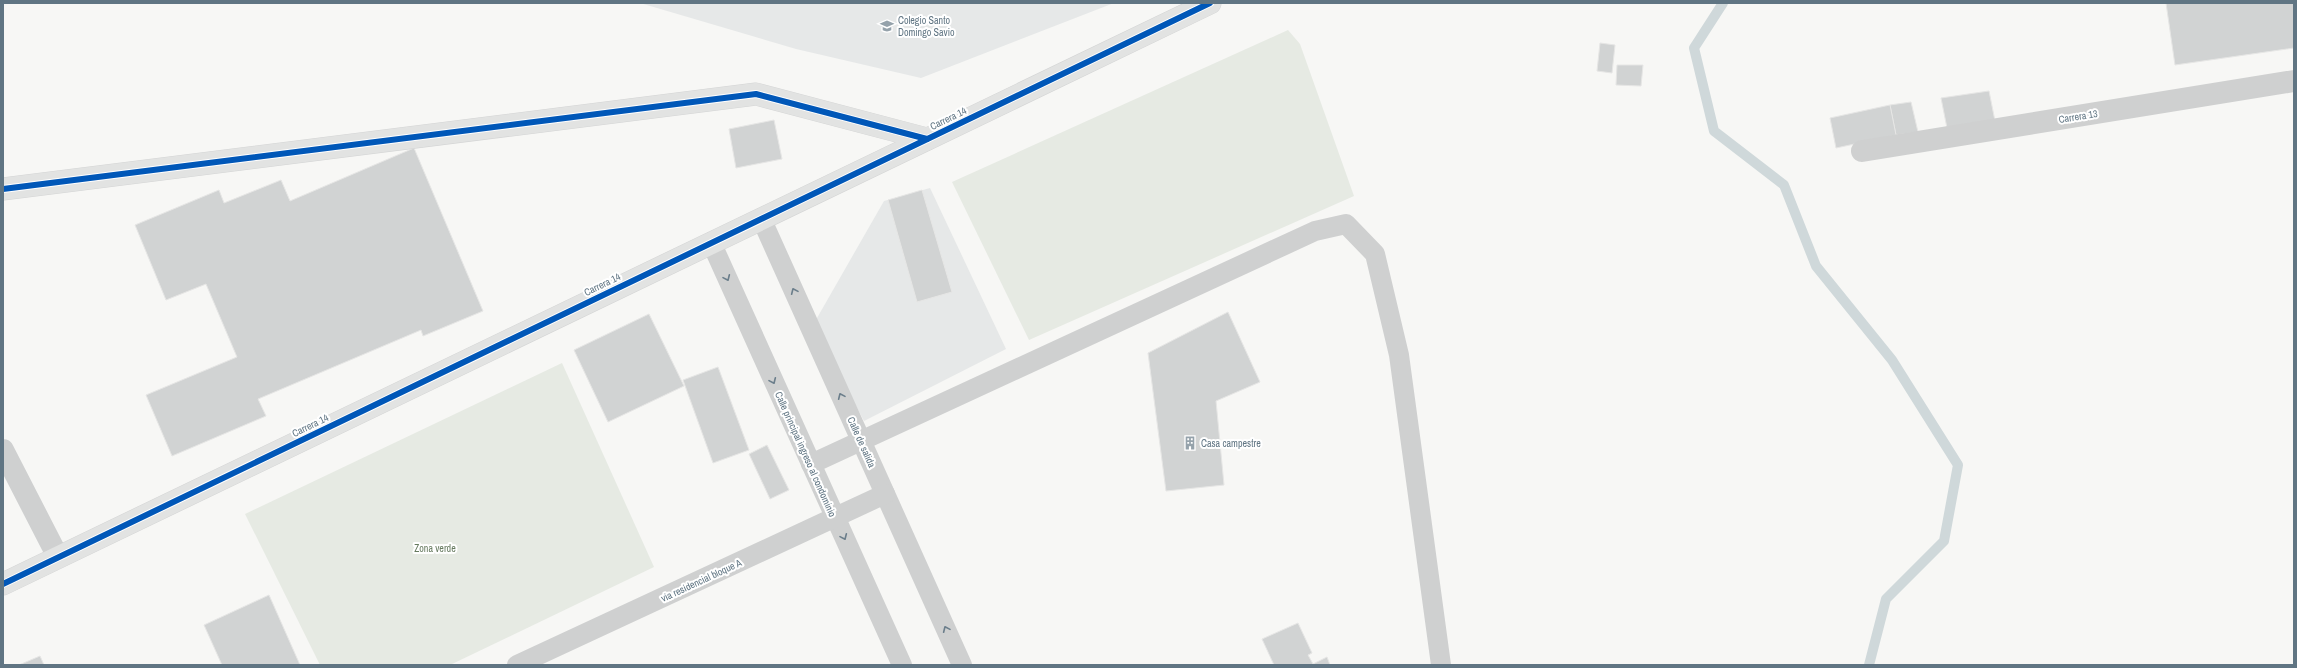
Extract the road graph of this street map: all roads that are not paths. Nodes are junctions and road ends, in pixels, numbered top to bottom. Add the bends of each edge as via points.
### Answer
1 (1199, 5) edge
2 (2294, 81) edge
3 (927, 139) junction
4 (1862, 151) dead end
5 (3, 189) edge
6 (761, 218) junction
7 (711, 242) junction
8 (860, 439) junction
9 (3, 450) edge
10 (811, 464) junction
11 (885, 494) junction
12 (836, 518) junction
13 (58, 557) junction
14 (3, 584) edge
15 (517, 665) edge
16 (902, 665) edge
17 (962, 665) edge
18 (1442, 665) edge

1 - 3 street, Carrera 14
2 - 4 street, Carrera 13
3 - 5 street via 756,94
3 - 6 street, Carrera 14
6 - 7 street, Carrera 14
8 -> 6 lane, Calle de salida
7 -> 10 lane, Calle principal ingreso al condominio
7 - 13 street, Carrera 14
8 - 10 lane
8 - 11 lane, Calle de salida
8 - 18 lane via 1315,230 1346,224 1375,254 1398,355
9 - 13 street
10 - 12 lane, Calle principal ingreso al condominio
11 - 12 lane, via residencial bloque A
17 -> 11 lane, Calle de salida
12 - 15 lane, via residencial bloque A
12 -> 16 lane, Calle principal ingreso al condominio
13 - 14 street, Carrera 14

